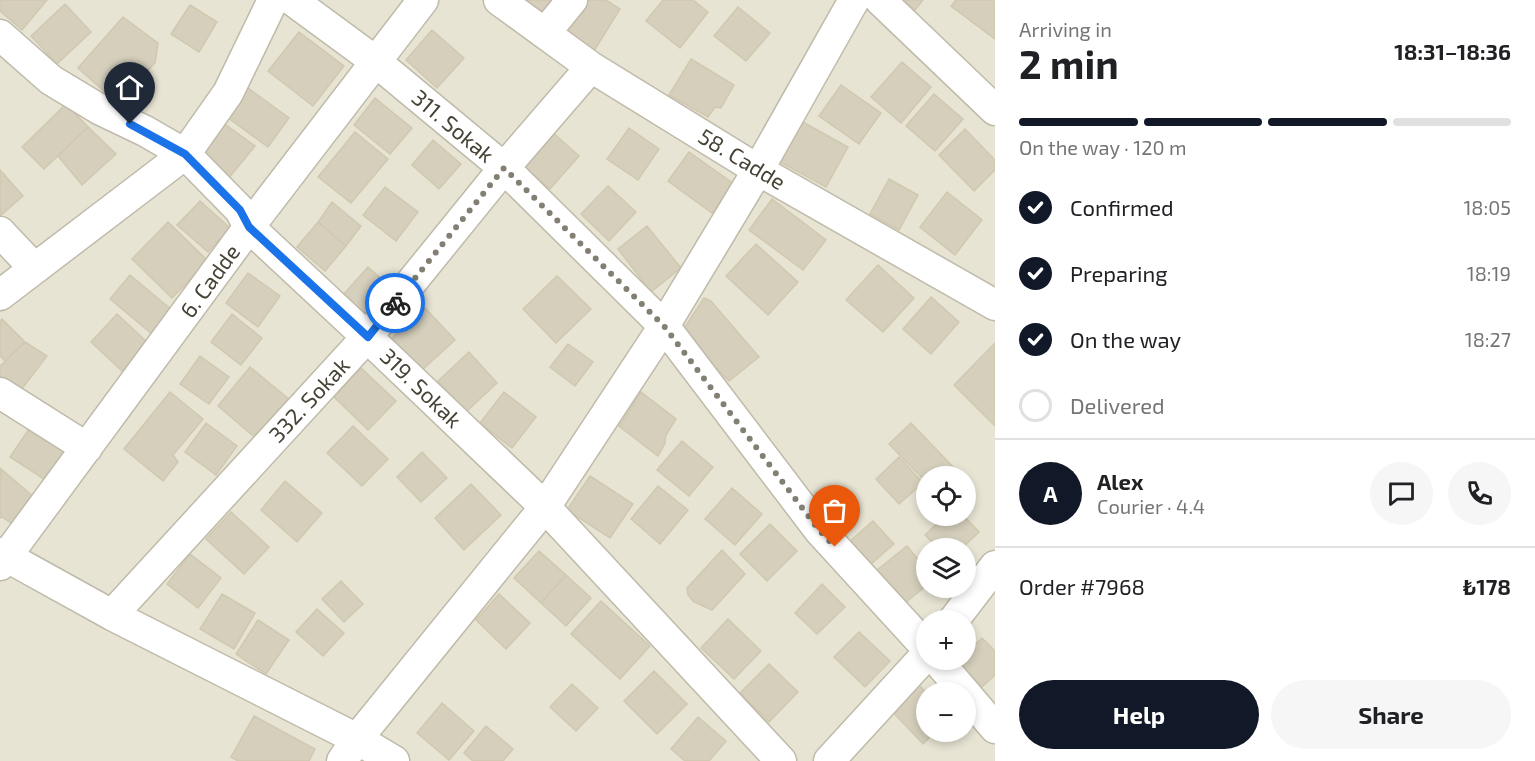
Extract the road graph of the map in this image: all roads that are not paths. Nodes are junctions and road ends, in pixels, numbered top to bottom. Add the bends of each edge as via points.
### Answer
1 (273, 0) edge
2 (292, 0) edge
3 (423, 0) edge
4 (499, 0) edge
5 (572, 0) edge
6 (854, 0) edge
7 (880, 0) edge
8 (545, 33) junction
9 (0, 35) edge
10 (375, 61) junction
11 (591, 67) junction
12 (995, 110) edge
13 (185, 154) junction
14 (504, 168) junction
15 (758, 170) junction
16 (249, 227) junction
17 (0, 232) edge
18 (34, 268) junction
19 (0, 296) edge
20 (995, 304) edge
21 (664, 326) junction
22 (368, 337) junction
23 (0, 393) edge
24 (87, 448) junction
25 (545, 507) junction
26 (2, 558) edge
27 (995, 566) edge
28 (961, 610) edge
29 (112, 615) junction
30 (916, 636) edge
31 (916, 666) edge
32 (946, 670) edge
33 (956, 682) edge
34 (976, 705) edge
35 (995, 728) edge
36 (349, 750) edge
37 (394, 761) edge
38 (781, 761) edge
39 (829, 761) edge

1 - 13 street via 228,93
2 - 10 street, 311. Sokak
3 - 10 street, 6. Cadde
4 - 8 street, 58. Cadde
5 - 8 street
6 - 15 street
7 - 12 street
8 - 11 street, 58. Cadde
9 - 13 street, 319. Sokak via 51,80
10 - 14 street, 311. Sokak
10 - 16 street, 6. Cadde
11 - 14 street, 332. Sokak
11 - 15 street, 58. Cadde
13 - 16 street, 319. Sokak via 240,210
13 - 18 street
14 - 21 street, 311. Sokak
14 - 22 street, 332. Sokak
15 - 20 street, 58. Cadde
15 - 21 street
16 - 22 street, 319. Sokak
16 - 24 street, 6. Cadde
17 - 18 street
18 - 19 street
21 - 25 street
21 - 30 street, 311. Sokak via 819,530
22 - 25 street, 319. Sokak
22 - 29 street, 332. Sokak
23 - 24 street
24 - 26 street, 6. Cadde
25 - 36 street
25 - 38 street, 319. Sokak
26 - 29 street
27 - 28 street
29 - 36 street
31 - 39 street
32 - 33 street
34 - 35 street
36 - 37 street

